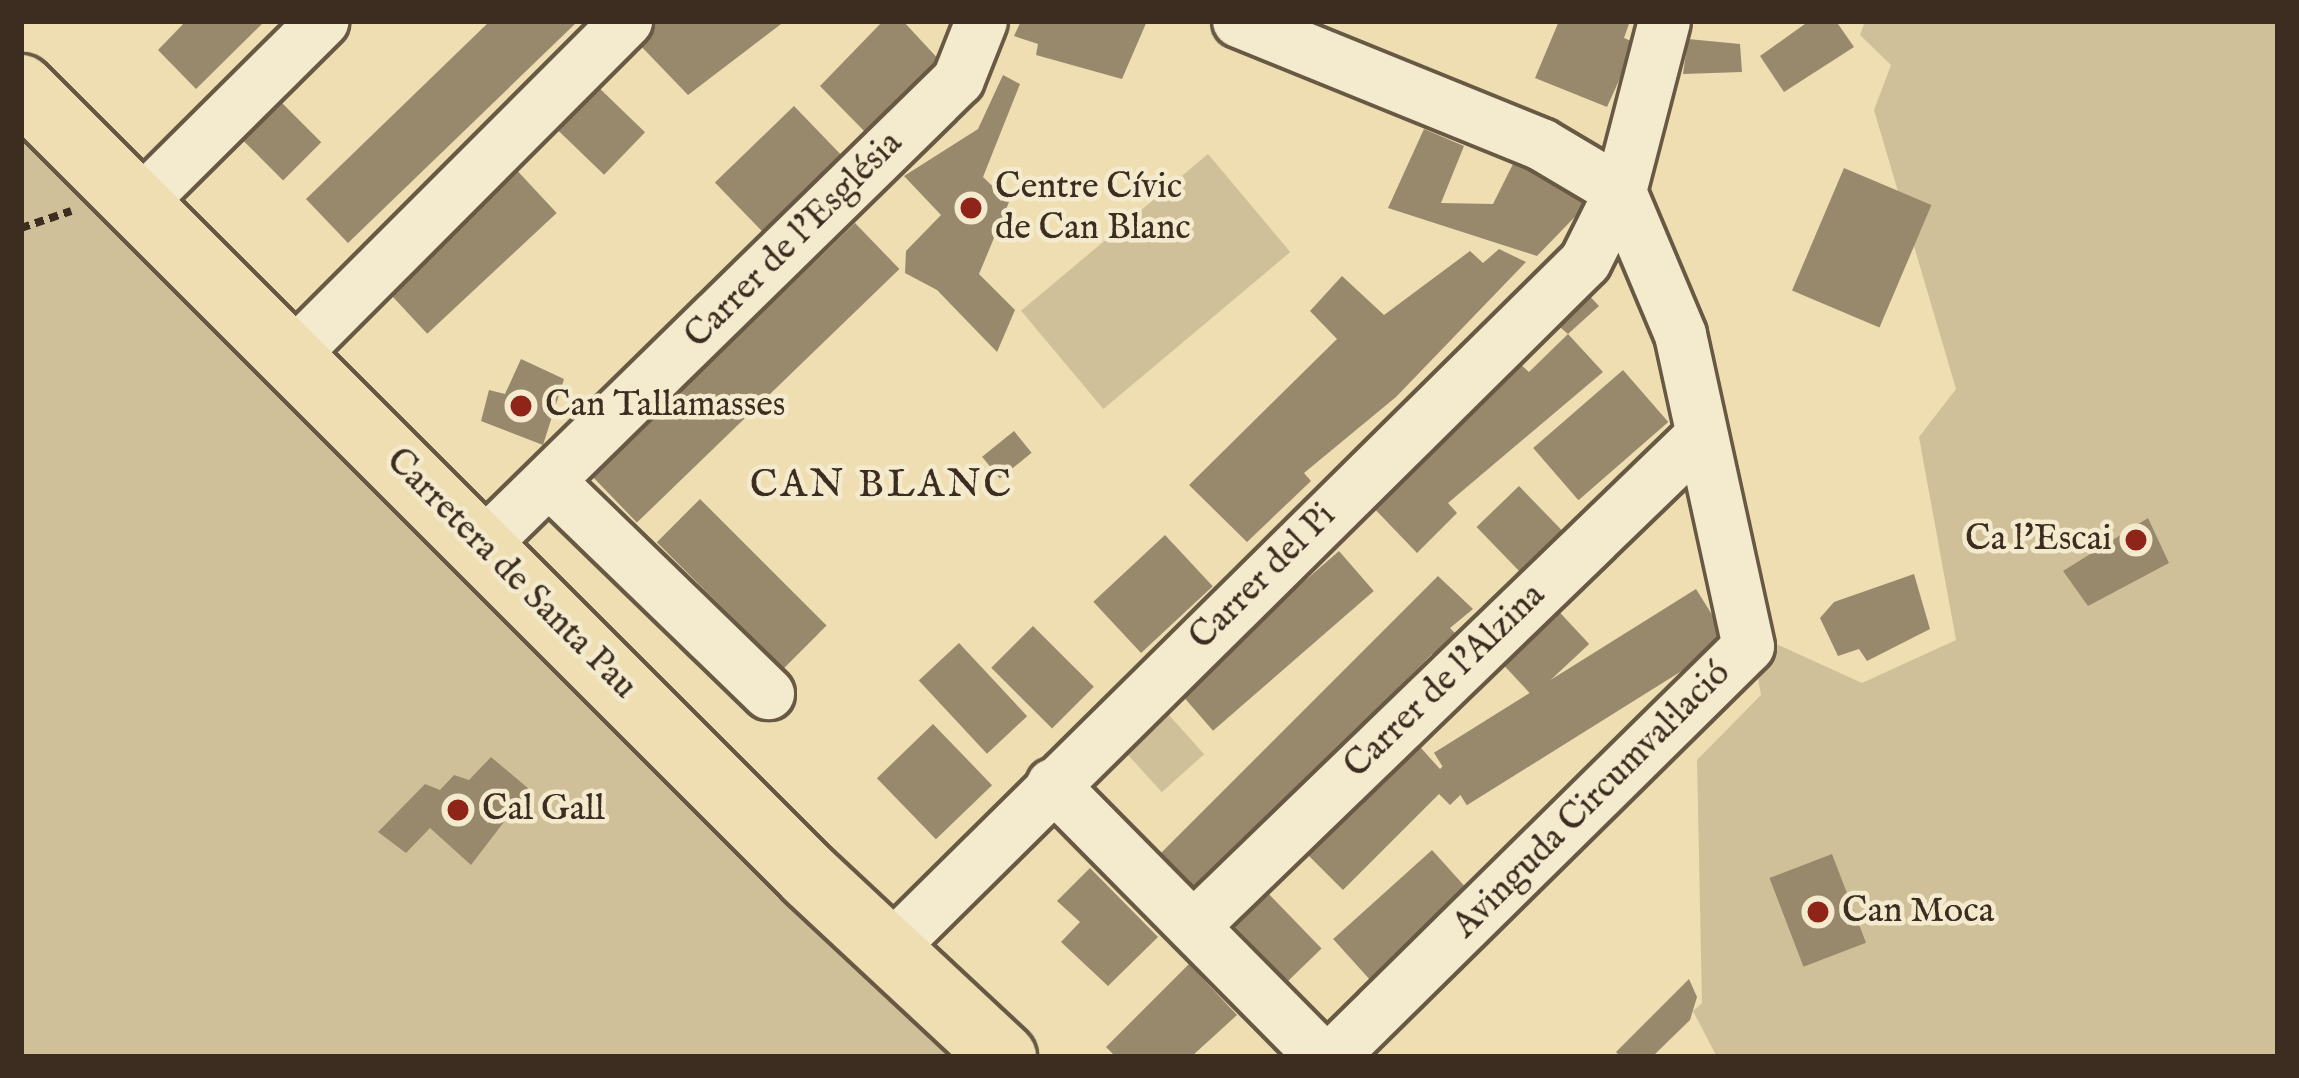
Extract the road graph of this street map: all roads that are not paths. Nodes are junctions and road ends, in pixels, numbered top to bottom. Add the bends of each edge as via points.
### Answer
1 (322, 21) edge
2 (626, 21) edge
3 (981, 21) edge
4 (1664, 21) edge
5 (1248, 23) edge
6 (21, 88) edge
7 (1620, 191) junction
8 (138, 204) junction
9 (291, 356) junction
10 (1699, 437) junction
11 (549, 481) junction
12 (482, 545) junction
13 (768, 693) dead end
14 (1052, 784) junction
15 (1193, 926) junction
16 (887, 951) junction
17 (1004, 1057) edge
18 (1322, 1057) edge
19 (1331, 1057) edge

1 - 8 street
2 - 9 street
3 - 11 street, Carrer de l'Església via 958,79
4 - 7 street
5 - 7 street via 1541,144
6 - 8 main road, Carretera de Santa Pau
7 - 10 street, Avinguda Circumval·lació via 1680,334
7 - 14 street, Carrer del Pi via 1585,260
8 - 9 main road, Carretera de Santa Pau
9 - 12 main road, Carretera de Santa Pau
10 - 15 street, Carrer de l'Alzina
10 - 19 street, Avinguda Circumval·lació via 1748,646
11 - 12 street, Carrer de l'Església
11 - 13 street
12 - 16 main road, Carretera de Santa Pau
14 - 15 street
14 - 16 street, Carrer del Pi
15 - 18 street
16 - 17 main road, Carretera de Santa Pau

